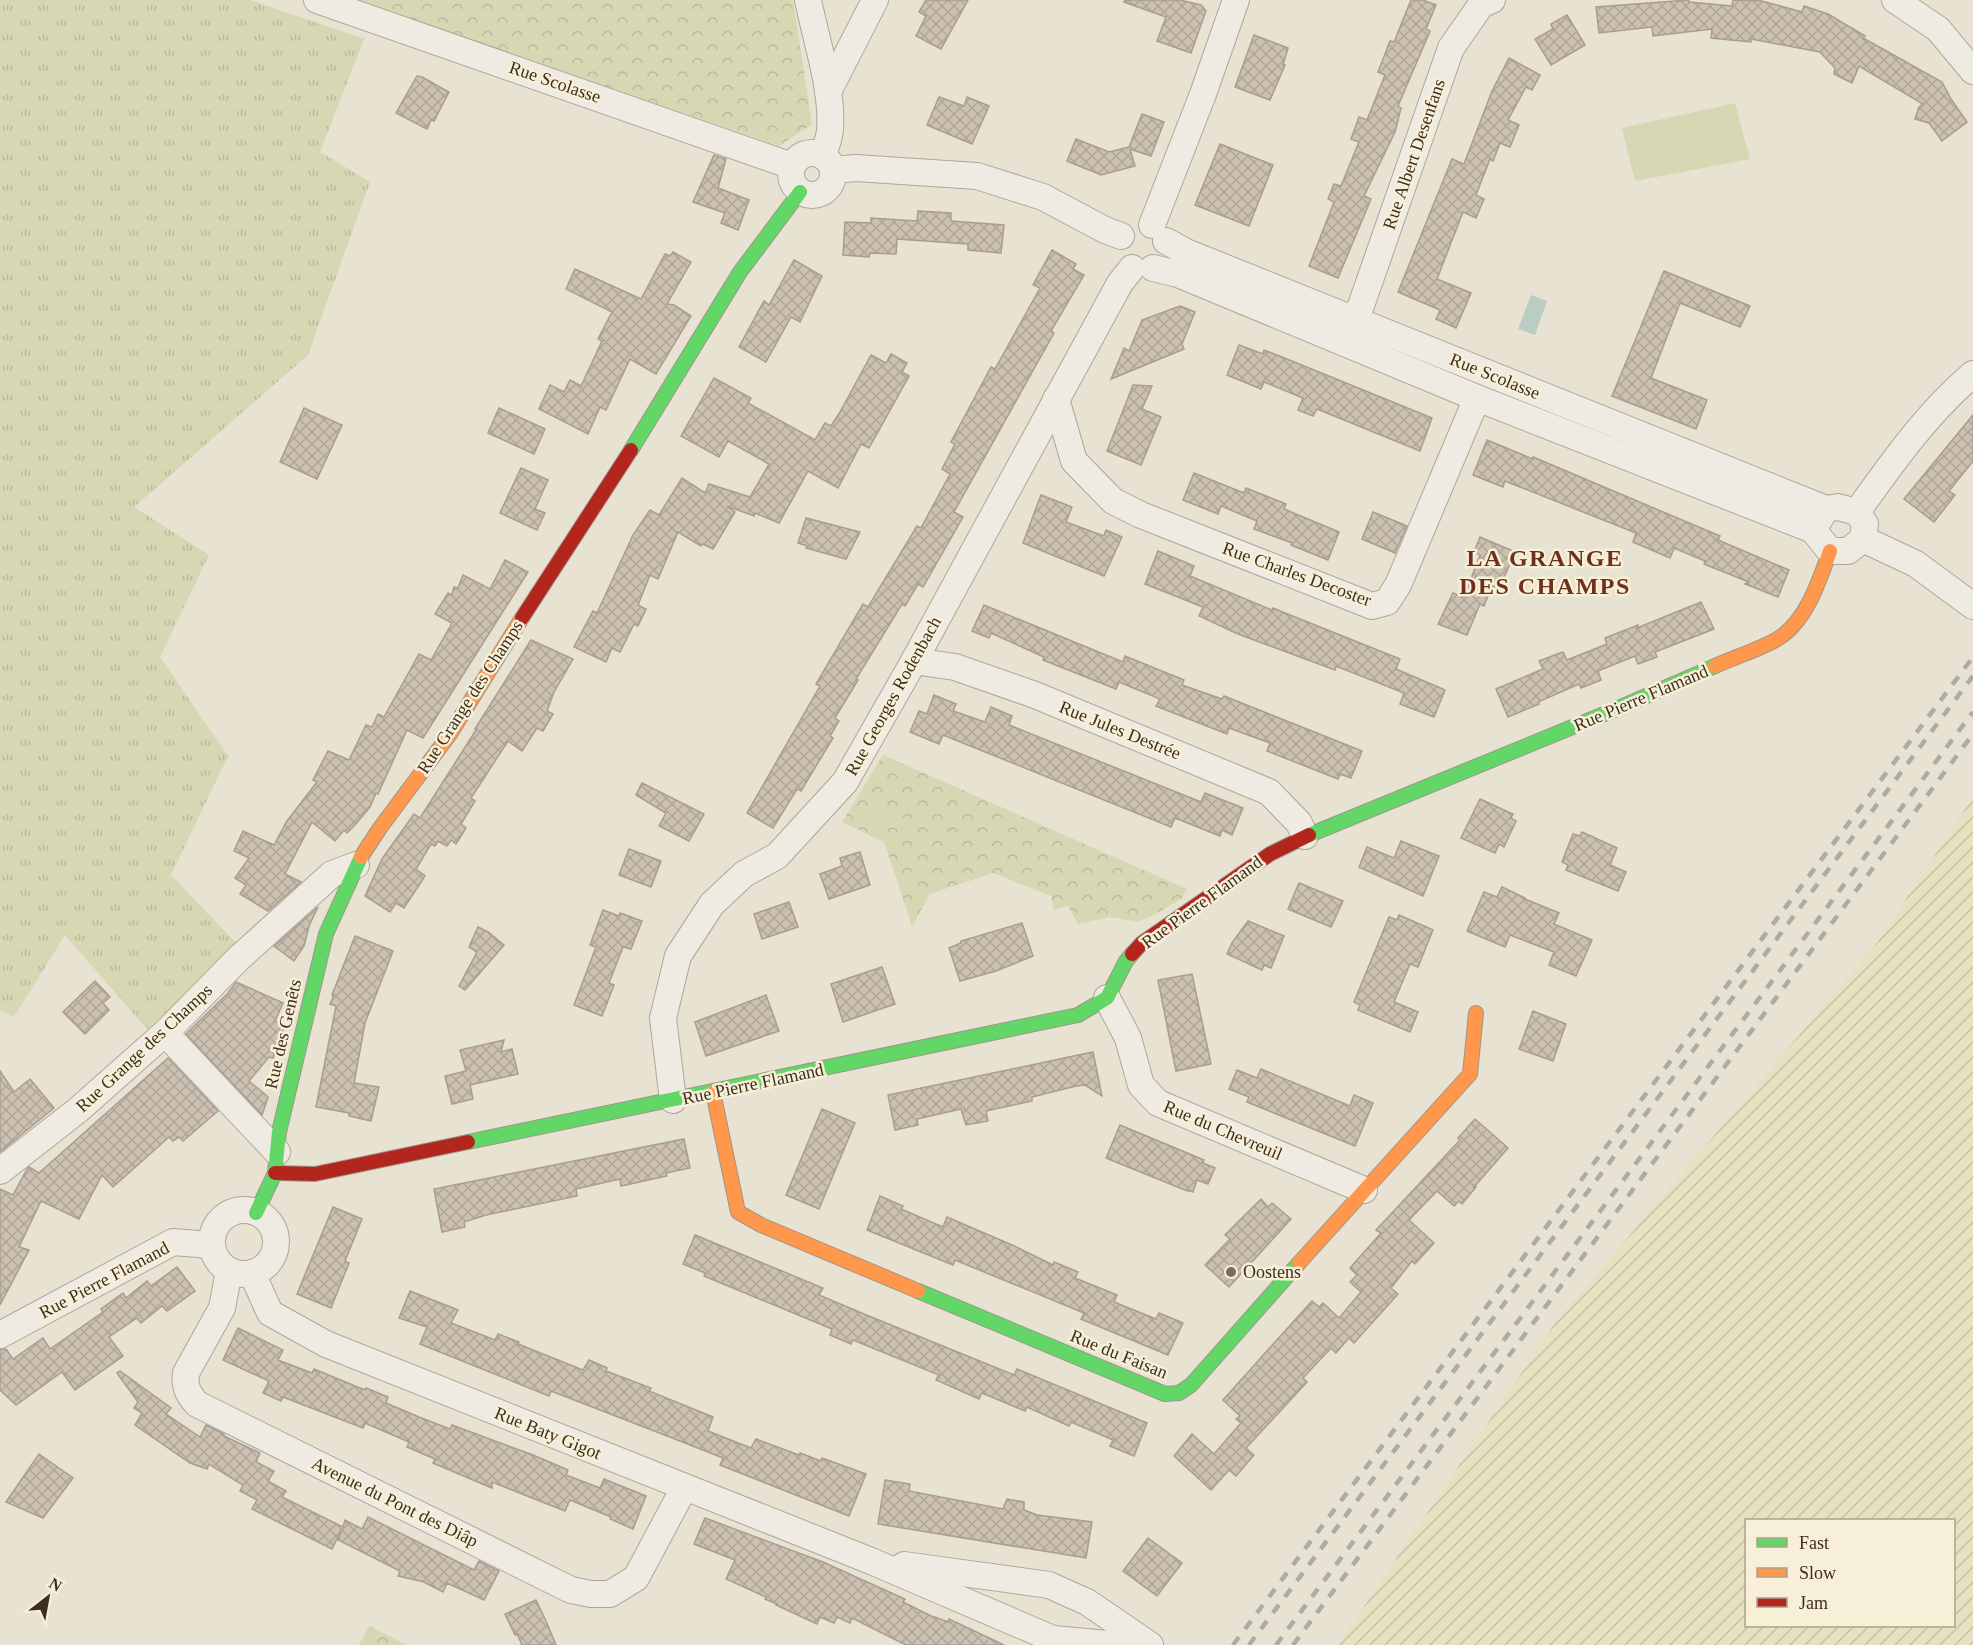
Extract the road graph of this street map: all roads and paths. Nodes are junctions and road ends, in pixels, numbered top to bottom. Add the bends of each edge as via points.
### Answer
1 (317, 0) edge
2 (808, 0) edge
3 (875, 0) edge
4 (1236, 0) edge
5 (1492, 0) edge
6 (1895, 0) edge
7 (1973, 71) edge
8 (828, 92) junction
9 (828, 163) junction
10 (792, 166) junction
11 (800, 192) junction
12 (1159, 233) junction
13 (1121, 236) junction
14 (1142, 268) junction
15 (1356, 320) junction
16 (1973, 374) edge
17 (1477, 398) junction
18 (1056, 399) junction
19 (1857, 512) junction
20 (1820, 519) junction
21 (1863, 539) junction
22 (1830, 551) junction
23 (1966, 600) edge
24 (914, 661) junction
25 (1305, 836) junction
26 (356, 865) junction
27 (1107, 998) junction
28 (1476, 1013) dead end
29 (165, 1033) junction
30 (713, 1092) junction
31 (673, 1100) junction
32 (276, 1163) junction
33 (0, 1171) edge
34 (1364, 1190) junction
35 (256, 1213) junction
36 (211, 1245) junction
37 (240, 1272) junction
38 (0, 1335) edge
39 (684, 1488) junction
40 (871, 1561) junction
41 (1118, 1645) edge
42 (1150, 1645) edge

1 - 10 street, Rue Scolasse
2 - 8 street
3 - 8 street
4 - 12 street
5 - 15 street, Rue Albert Desenfans via 1481,5 1451,48
6 - 7 street via 1938,29
8 - 9 street
9 - 10 street via 814,153 806,154
9 - 11 street via 833,180 828,189 820,195
9 - 13 street via 977,176 1043,197
10 - 11 street via 791,176
11 - 26 street, Rue Grange des Champs via 740,272 450,734
12 - 13 street via 1146,223 1131,226
12 - 14 street via 1166,252 1161,262
12 - 15 street, Rue Scolasse via 1186,252
13 - 14 street via 1121,258
14 - 17 street, Rue Scolasse via 1178,274
14 - 18 street, Rue Georges Rodenbach via 1120,283
15 - 20 street, Rue Scolasse
16 - 19 street via 1920,429
17 - 18 street, Rue Charles Decoster via 1398,585 1387,602 1372,606 1113,501 1074,461
17 - 20 street, Rue Scolasse
18 - 24 street, Rue Georges Rodenbach
19 - 20 street via 1838,507
19 - 21 street via 1865,524
20 - 22 street
21 - 22 street via 1848,551
21 - 23 street via 1916,564
22 - 25 street, Rue Pierre Flamand via 1801,617 1779,638
24 - 25 street, Rue Jules Destrée via 955,667 1035,695 1269,792 1299,823
24 - 31 street, Rue Georges Rodenbach via 845,782 777,856 744,874 712,904 678,956 663,1018
25 - 27 street, Rue Pierre Flamand via 1270,854 1142,943 1126,961
26 - 29 street, Rue Grange des Champs via 332,874 239,958
26 - 32 street, Rue des Genêts via 326,934 291,1075
27 - 30 street, Rue Pierre Flamand via 1078,1015
27 - 34 street, Rue du Chevreuil via 1128,1038 1141,1085 1158,1103
28 - 34 street, Rue du Faisan via 1470,1074
29 - 32 street
29 - 33 street, Rue Grange des Champs via 78,1110
30 - 31 street, Rue Pierre Flamand
30 - 34 street, Rue du Faisan via 738,1212 1165,1394 1179,1393 1191,1385
31 - 32 street, Rue Pierre Flamand via 315,1174
32 - 35 street, Rue des Genêts
35 - 36 street via 230,1213 213,1232
35 - 37 street via 267,1220 276,1244 264,1267
36 - 37 street via 217,1260
36 - 38 street, Rue Pierre Flamand via 173,1242
37 - 39 street, Rue Baty Gigot via 270,1313 326,1344
37 - 39 street, Avenue du Pont des Diâp via 186,1373 184,1384 197,1404 571,1590 610,1594 636,1578
39 - 40 street, Rue Baty Gigot
40 - 41 street, Rue Baty Gigot via 1053,1639
40 - 42 street, Rue Baty Gigot via 1049,1585 1088,1602

